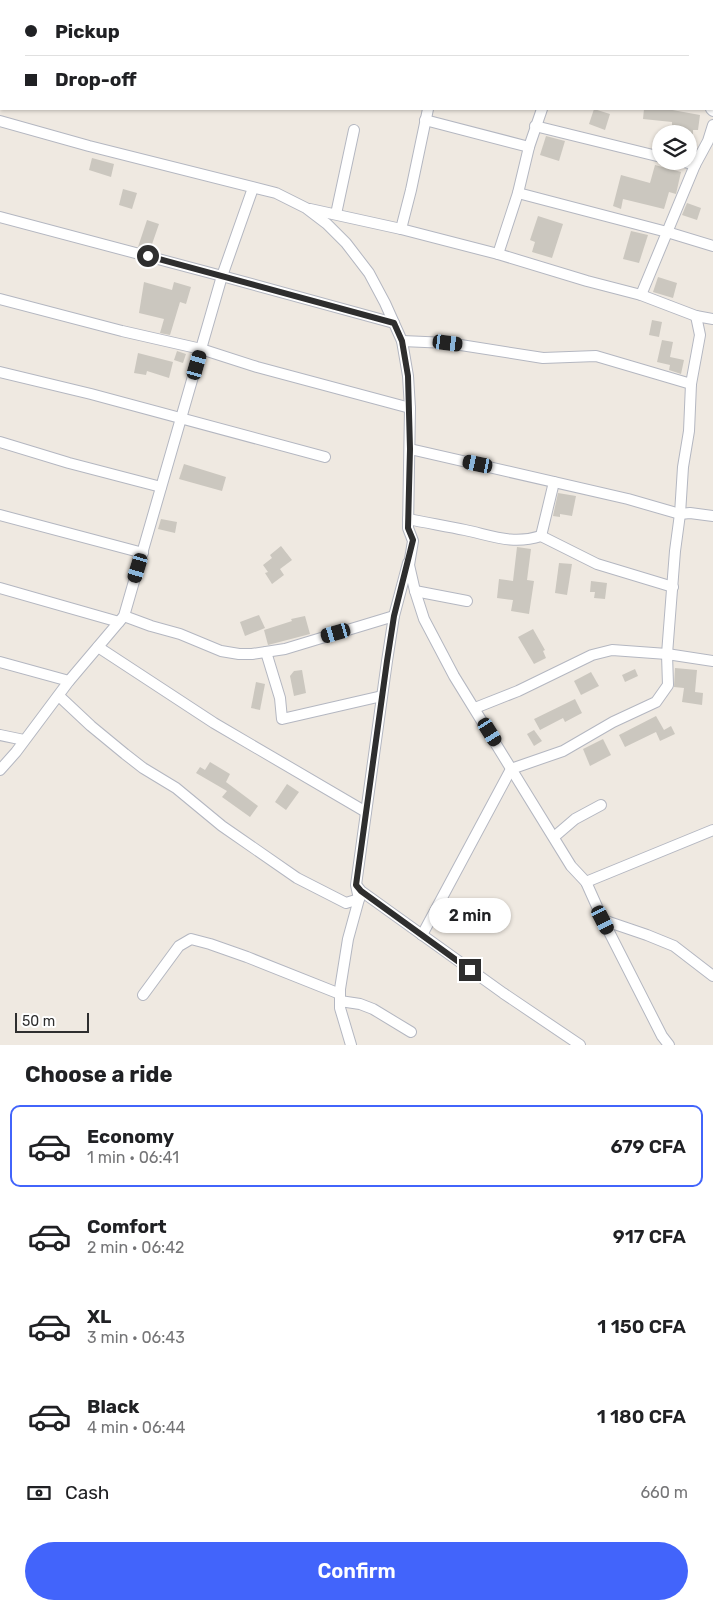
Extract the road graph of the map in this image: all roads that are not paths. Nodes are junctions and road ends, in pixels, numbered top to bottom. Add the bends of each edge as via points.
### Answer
1 (428, 110) edge
2 (542, 110) edge
3 (425, 120) junction
4 (0, 122) edge
5 (713, 125) edge
6 (535, 126) junction
7 (354, 130) dead end
8 (529, 147) junction
9 (652, 154) edge
10 (697, 161) edge
11 (693, 170) edge
12 (253, 188) junction
13 (518, 193) junction
14 (306, 208) junction
15 (336, 214) junction
16 (0, 217) edge
17 (401, 228) junction
18 (667, 232) junction
19 (713, 246) edge
20 (498, 254) junction
21 (222, 276) junction
22 (641, 295) junction
23 (0, 299) edge
24 (696, 316) junction
25 (713, 319) edge
26 (394, 323) junction
27 (402, 341) junction
28 (202, 349) junction
29 (0, 372) edge
30 (691, 384) junction
31 (410, 408) junction
32 (181, 418) junction
33 (0, 442) edge
34 (410, 449) junction
35 (325, 457) dead end
36 (554, 482) junction
37 (161, 487) junction
38 (680, 514) junction
39 (0, 515) edge
40 (713, 516) edge
41 (408, 519) junction
42 (541, 536) junction
43 (413, 540) junction
44 (143, 553) junction
45 (672, 587) junction
46 (0, 588) edge
47 (415, 591) junction
48 (467, 601) dead end
49 (394, 616) junction
50 (121, 619) junction
51 (98, 648) junction
52 (266, 652) junction
53 (667, 654) junction
54 (713, 661) edge
55 (0, 662) edge
56 (70, 681) junction
57 (59, 696) junction
58 (382, 696) junction
59 (475, 708) junction
60 (0, 735) edge
61 (24, 740) junction
62 (511, 769) junction
63 (0, 770) edge
64 (600, 805) dead end
65 (366, 812) junction
66 (713, 830) edge
67 (554, 837) junction
68 (586, 882) junction
69 (356, 885) junction
70 (360, 899) junction
71 (603, 920) junction
72 (422, 935) junction
73 (713, 976) edge
74 (143, 996) dead end
75 (340, 998) junction
76 (411, 1032) dead end
77 (350, 1045) edge
78 (580, 1045) edge
79 (669, 1045) edge

1 - 3 street
2 - 6 street
3 - 8 street
3 - 17 street
4 - 12 street
5 - 10 street
6 - 8 street
6 - 9 street
7 - 15 street
8 - 13 street
11 - 18 street
12 - 14 street via 276,193
12 - 21 street
13 - 18 street
13 - 20 street
14 - 15 street
14 - 26 street via 346,243 369,273
15 - 17 street
16 - 21 street
17 - 20 street
18 - 19 street
18 - 22 street
20 - 22 street
21 - 26 street
21 - 28 street
22 - 24 street
23 - 28 street
24 - 25 street
24 - 30 street via 700,335
26 - 27 street
27 - 30 street via 448,343 543,358 596,356
27 - 31 street
28 - 31 street
28 - 32 street
29 - 32 street
30 - 38 street
31 - 34 street
32 - 35 street
32 - 37 street
33 - 37 street
34 - 36 street
34 - 41 street
36 - 38 street
36 - 42 street
37 - 44 street
38 - 40 street
38 - 45 street
39 - 44 street
41 - 42 street via 510,541
41 - 43 street
42 - 45 street via 597,564
43 - 47 street via 409,565
43 - 49 street
44 - 50 street
45 - 53 street
46 - 50 street
47 - 48 street
47 - 59 street via 438,647
49 - 52 street
49 - 58 street
50 - 51 street
50 - 52 street via 180,634 221,651 239,654
51 - 56 street
51 - 65 street via 214,723
52 - 58 street via 280,698 282,719
53 - 54 street
53 - 59 street via 612,650 592,655
53 - 62 street via 668,685 656,702 564,750
55 - 56 street
56 - 57 street
57 - 61 street
57 - 70 street via 143,768 176,788 222,826 297,878 346,903
58 - 65 street
59 - 62 street
60 - 61 street
61 - 63 street
62 - 67 street
62 - 72 street
64 - 67 street via 575,819
65 - 69 street
66 - 68 street
67 - 68 street via 571,866
68 - 71 street
69 - 70 street
69 - 72 street
70 - 75 street via 348,939
71 - 73 street via 674,946
71 - 79 street
72 - 78 street
74 - 75 street via 179,946 191,939 247,957
75 - 76 street via 373,1009
75 - 77 street

